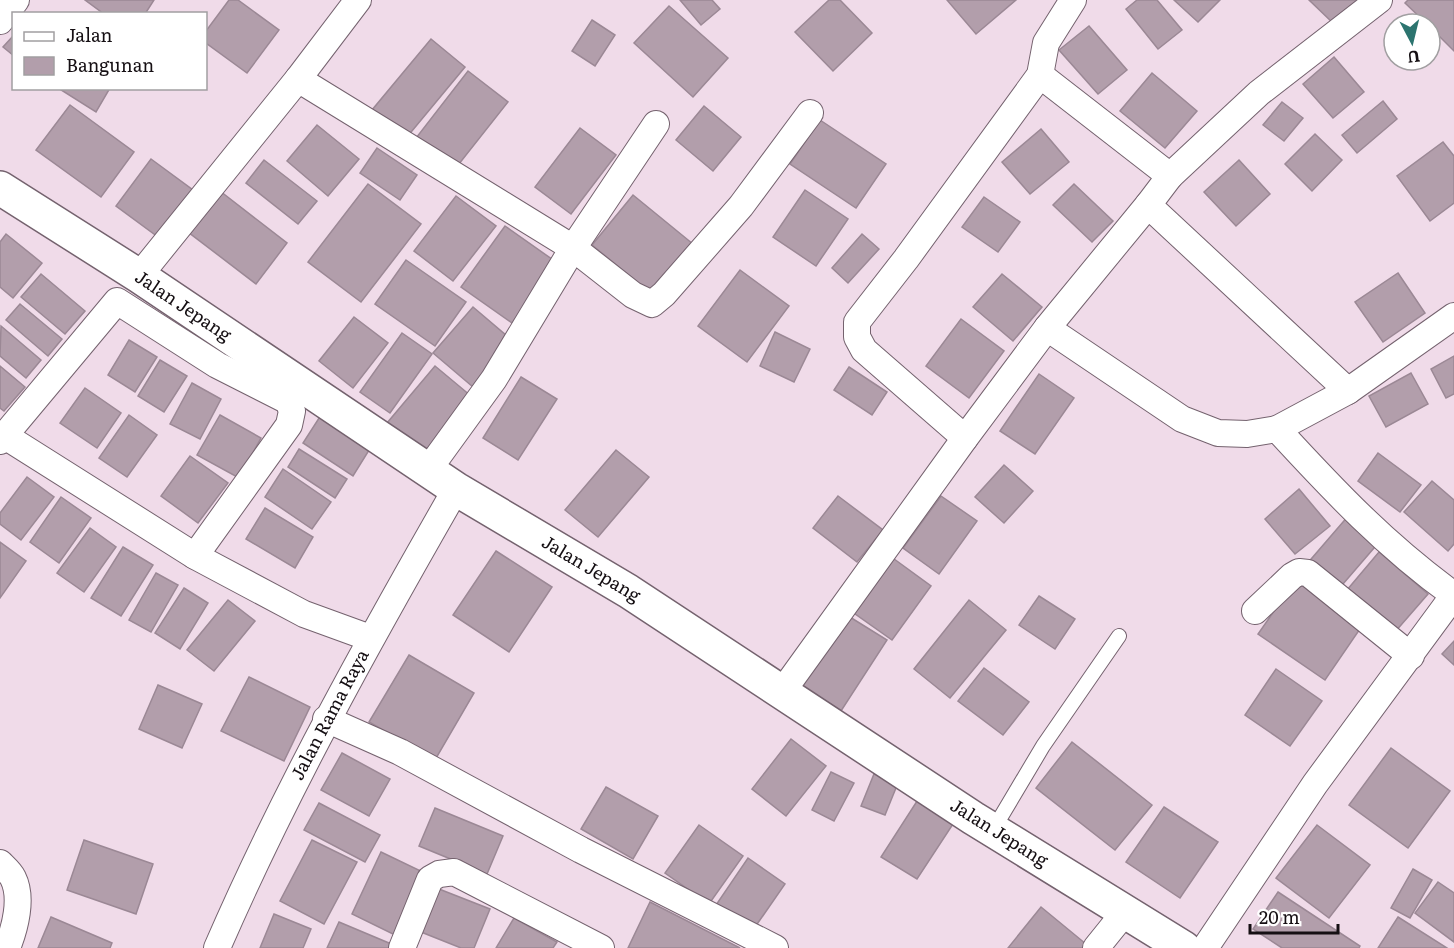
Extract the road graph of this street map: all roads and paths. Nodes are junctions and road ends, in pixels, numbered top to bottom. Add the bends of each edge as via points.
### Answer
1 (16, 0) edge
2 (358, 0) edge
3 (1073, 0) edge
4 (1379, 0) edge
5 (0, 21) edge
6 (1040, 75) junction
7 (298, 79) junction
8 (810, 113) dead end
9 (657, 123) dead end
10 (1170, 176) junction
11 (0, 188) edge
12 (1148, 205) junction
13 (573, 248) junction
14 (139, 276) junction
15 (1454, 316) edge
16 (1047, 328) junction
17 (1348, 391) junction
18 (1277, 429) junction
19 (965, 438) junction
20 (2, 439) edge
21 (428, 470) junction
22 (456, 489) junction
23 (195, 556) junction
24 (1454, 595) edge
25 (1255, 611) dead end
26 (304, 614) junction
27 (1119, 636) dead end
28 (370, 638) junction
29 (1411, 656) junction
30 (357, 661) junction
31 (782, 692) junction
32 (326, 719) junction
33 (993, 830) junction
34 (0, 863) edge
35 (1125, 912) junction
36 (7, 948) edge
37 (217, 948) edge
38 (402, 948) edge
39 (601, 948) edge
40 (776, 948) edge
41 (1096, 948) edge
42 (1184, 948) edge
43 (1205, 948) edge

1 - 5 street
2 - 7 street
3 - 6 street via 1046,43
4 - 10 street via 1259,93
6 - 10 street
6 - 19 street via 856,322 857,337 864,350
7 - 13 street
7 - 14 street
8 - 13 street via 741,206 652,304 633,295
9 - 13 street
10 - 12 street
11 - 14 street, Jalan Jepang
12 - 16 street
12 - 17 street
13 - 21 street via 494,379
14 - 21 street, Jalan Jepang
15 - 17 street
16 - 18 street via 1182,419 1218,433
16 - 19 street
17 - 18 street
18 - 24 street via 1406,561
19 - 31 street
20 - 23 street
20 - 23 street via 117,301 217,364 288,401 292,411 289,425
21 - 22 street, Jalan Jepang
22 - 28 street, Jalan Rama Raya
22 - 31 street, Jalan Jepang via 628,591
23 - 26 street
24 - 29 street
25 - 29 street via 1292,576 1308,573
26 - 28 street
26 - 30 street
27 - 33 lane via 1043,746
28 - 30 street, Jalan Rama Raya
29 - 43 street via 1315,784
30 - 32 street, Jalan Rama Raya
31 - 33 street, Jalan Jepang
32 - 37 street, Jalan Rama Raya
32 - 40 street via 400,752 581,850
33 - 35 street, Jalan Jepang
34 - 36 street via 13,878 17,897 15,929
35 - 41 street
35 - 42 street, Jalan Jepang
38 - 39 street via 430,879 454,872

